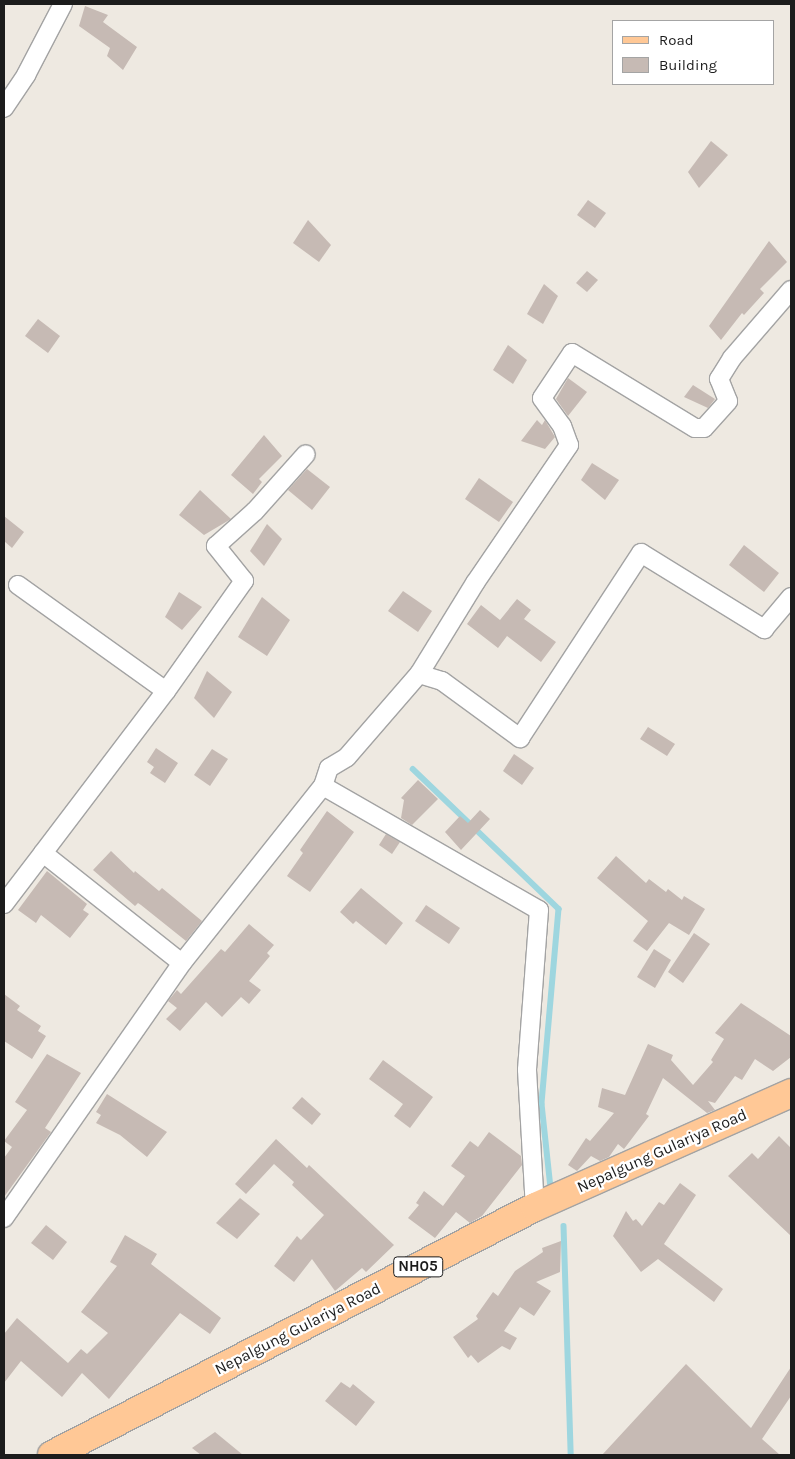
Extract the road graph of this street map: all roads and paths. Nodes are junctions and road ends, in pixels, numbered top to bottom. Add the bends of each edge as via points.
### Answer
1 (63, 4) edge
2 (4, 108) edge
3 (791, 290) edge
4 (306, 454) dead end
5 (18, 585) dead end
6 (791, 597) edge
7 (419, 674) junction
8 (166, 691) junction
9 (323, 786) junction
10 (44, 853) junction
11 (4, 904) edge
12 (182, 963) junction
13 (791, 1093) edge
14 (535, 1207) junction
15 (4, 1218) edge
16 (52, 1455) edge

1 - 2 street via 26,75
3 - 7 street via 732,358 719,379 728,401 704,428 695,428 572,353 542,398 562,426 569,445 480,575
4 - 8 street via 255,512 216,546 244,582
5 - 8 street
6 - 7 street via 764,630 641,553 520,738 442,681
7 - 9 street via 347,757 329,768
8 - 10 street
9 - 12 street
9 - 14 street via 539,910 527,1070
10 - 11 street
10 - 12 street
12 - 15 street
13 - 14 main road, Nepalgung Gulariya Road / NH05
14 - 16 main road, Nepalgung Gulariya Road / NH05

